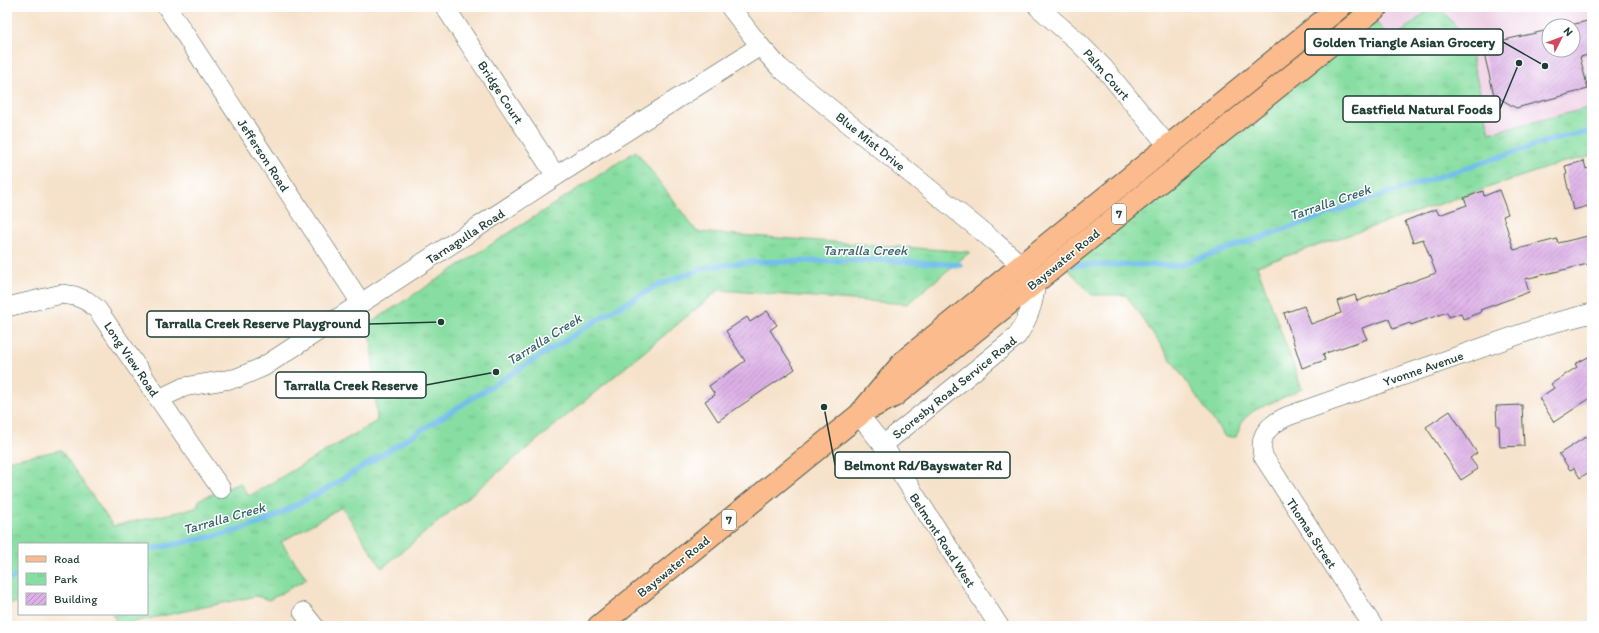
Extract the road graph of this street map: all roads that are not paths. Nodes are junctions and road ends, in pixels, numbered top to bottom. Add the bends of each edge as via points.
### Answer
1 (167, 7) edge
2 (445, 7) edge
3 (730, 7) edge
4 (1038, 7) edge
5 (1340, 7) edge
6 (1377, 7) edge
7 (760, 46) junction
8 (1169, 148) junction
9 (556, 176) junction
10 (1028, 273) junction
11 (361, 303) junction
12 (7, 307) edge
13 (1592, 313) edge
14 (159, 399) junction
15 (859, 415) junction
16 (1262, 437) joint
17 (883, 446) junction
18 (221, 489) dead end
19 (608, 623) edge
20 (999, 626) edge
21 (1373, 626) edge

1 - 11 street, Jefferson Road
2 - 9 street, Bridge Court
3 - 7 street, Blue Mist Drive
4 - 8 street, Palm Court via 1104,68
5 - 8 main road, Bayswater Road / 7
6 - 10 main road, Bayswater Road / 7
7 - 9 street, Tarnagulla Road
7 - 10 street, Blue Mist Drive via 779,67 995,242
8 - 10 main road, Bayswater Road / 7
9 - 11 street, Tarnagulla Road
10 - 15 main road, Bayswater Road / 7 via 905,360
10 - 17 street, Scoresby Road Service Road via 1035,286 1030,309 1017,336
11 - 14 street, Tarnagulla Road via 263,367 237,378 184,387
12 - 14 street, Long View Road via 62,294 87,300 97,309
13 - 16 street, Yvonne Avenue via 1549,324 1288,416 1268,428
14 - 18 street, Long View Road
15 - 17 street, Belmont Road West
15 - 19 main road, Bayswater Road / 7
16 - 21 street, Thomas Street via 1263,456
17 - 20 street, Belmont Road West

